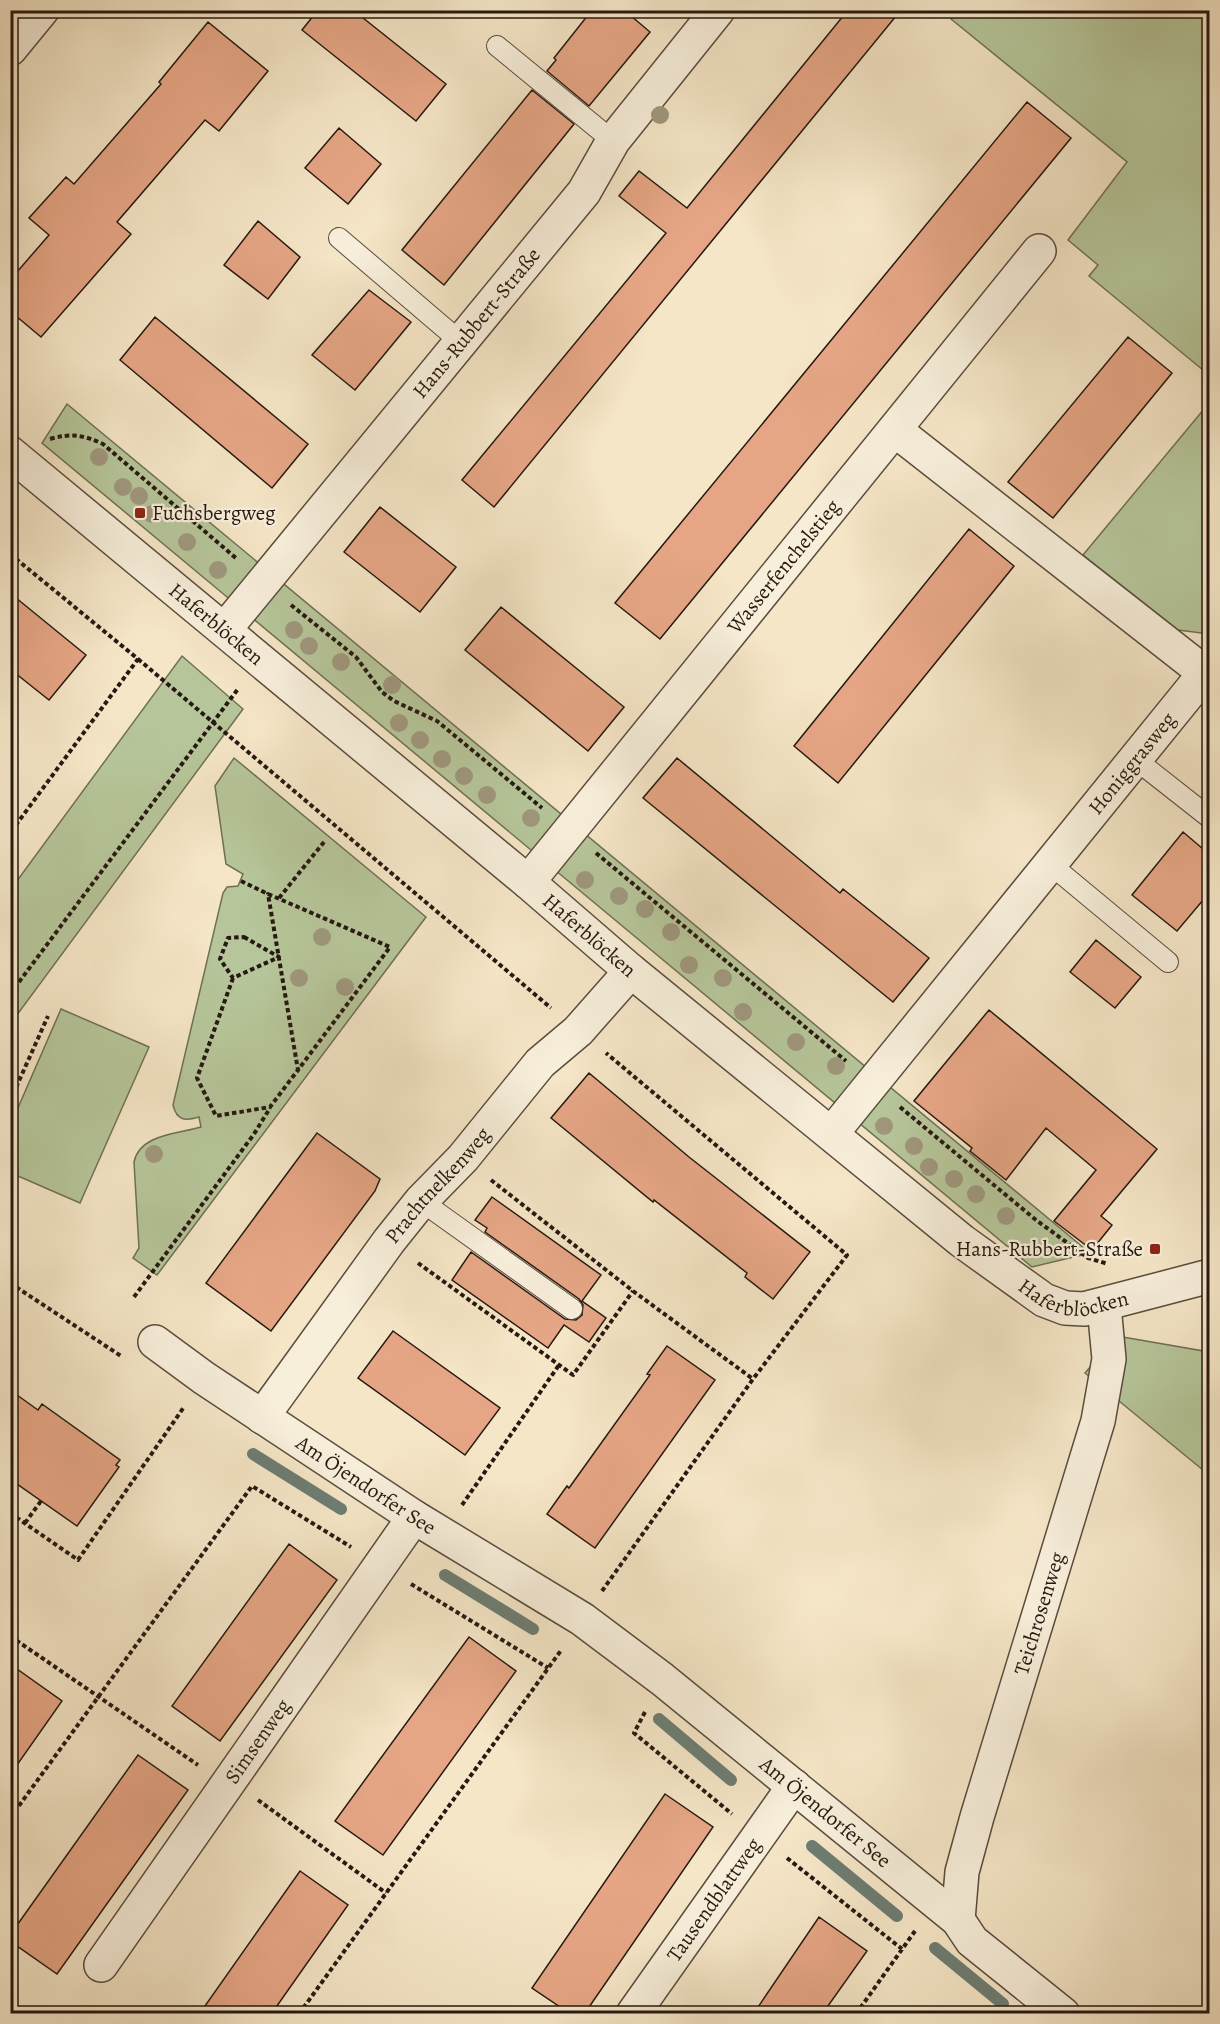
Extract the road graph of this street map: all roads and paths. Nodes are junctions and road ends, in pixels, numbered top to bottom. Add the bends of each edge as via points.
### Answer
1 (42, 10) edge
2 (718, 10) edge
3 (497, 46) dead end
4 (10, 49) edge
5 (613, 141) junction
6 (339, 238) dead end
7 (1039, 251) dead end
8 (462, 343) junction
9 (895, 430) junction
10 (10, 453) edge
11 (10, 554) edge
12 (225, 629) junction
13 (138, 659) junction
14 (260, 659) junction
15 (213, 722) junction
16 (1135, 759) junction
17 (1209, 818) edge
18 (10, 833) edge
19 (324, 842) dead end
20 (1050, 864) junction
21 (241, 881) dead end
22 (528, 882) junction
23 (268, 894) junction
24 (279, 898) junction
25 (279, 957) junction
26 (1168, 962) dead end
27 (632, 971) junction
28 (233, 978) junction
29 (10, 994) edge
30 (48, 1016) dead end
31 (578, 1030) junction
32 (298, 1070) junction
33 (10, 1101) edge
34 (270, 1107) junction
35 (832, 1133) junction
36 (464, 1158) junction
37 (421, 1201) junction
38 (389, 1241) junction
39 (1209, 1276) edge
40 (10, 1283) edge
41 (633, 1291) junction
42 (134, 1297) dead end
43 (1104, 1306) junction
44 (572, 1309) dead end
45 (155, 1342) joint
46 (559, 1365) junction
47 (204, 1378) junction
48 (753, 1379) junction
49 (262, 1417) junction
50 (41, 1501) dead end
51 (10, 1513) edge
52 (414, 1517) junction
53 (25, 1523) junction
54 (441, 1535) junction
55 (380, 1565) junction
56 (582, 1619) junction
57 (10, 1636) edge
58 (548, 1668) junction
59 (98, 1698) junction
60 (227, 1781) junction
61 (794, 1786) junction
62 (10, 1818) edge
63 (386, 1893) junction
64 (958, 1920) junction
65 (902, 1948) dead end
66 (101, 1965) dead end
67 (299, 2013) edge
68 (633, 2013) edge
69 (856, 2013) edge
70 (1063, 2013) edge

1 - 4 street
2 - 5 street, Hans-Rubbert-Straße
3 - 5 lane
5 - 8 street, Hans-Rubbert-Straße via 584,192
6 - 8 lane
7 - 9 street, Wasserfenchelstieg
8 - 12 street, Hans-Rubbert-Straße
9 - 16 street, Honiggrasweg via 1205,673
9 - 22 street, Wasserfenchelstieg
10 - 12 street, Haferblöcken
11 - 13 path
12 - 14 street, Haferblöcken
13 - 15 path
13 - 18 path
14 - 15 path
14 - 22 street, Haferblöcken
15 - 29 path
15 - 31 path
16 - 17 lane
16 - 20 street, Honiggrasweg
19 - 24 path
20 - 26 lane
20 - 35 street, Honiggrasweg
21 - 23 path
22 - 27 street, Haferblöcken
23 - 24 path
23 - 25 path
24 - 32 path via 390,947
25 - 28 path
25 - 28 path via 244,937 228,938 220,959
25 - 32 path
27 - 31 street, Prachtnelkenweg
27 - 35 street, Haferblöcken
28 - 34 path via 197,1078 216,1116
30 - 33 path
31 - 36 street, Prachtnelkenweg via 540,1063
31 - 48 path via 847,1255
32 - 34 path
34 - 42 path
35 - 43 street, Haferblöcken via 962,1241 1044,1300 1065,1308
36 - 37 street, Prachtnelkenweg
36 - 41 path
37 - 38 street, Prachtnelkenweg
37 - 44 lane
38 - 46 path
38 - 49 street, Prachtnelkenweg
39 - 43 street, Haferblöcken
40 - 45 path via 103,1342 136,1368
41 - 46 path via 573,1375
41 - 48 path
43 - 64 street, Teichrosenweg via 1110,1359 1098,1421 977,1817 963,1872
45 - 47 street, Am Öjendorfer See
46 - 54 path
47 - 49 street, Am Öjendorfer See
47 - 53 path via 78,1560
48 - 56 path
49 - 52 street, Am Öjendorfer See
50 - 53 path
51 - 53 path
52 - 54 street, Am Öjendorfer See
52 - 55 street, Simsenweg
54 - 56 street, Am Öjendorfer See
55 - 58 path
55 - 59 path via 252,1486
55 - 60 street, Simsenweg
56 - 58 path
56 - 61 street, Am Öjendorfer See
57 - 59 path
58 - 63 path
59 - 60 path
59 - 62 path
60 - 63 path
60 - 66 street, Simsenweg
61 - 64 street, Am Öjendorfer See
61 - 68 street, Tausendblattweg
63 - 67 path
64 - 70 street, Am Öjendorfer See via 972,1941
65 - 69 path

